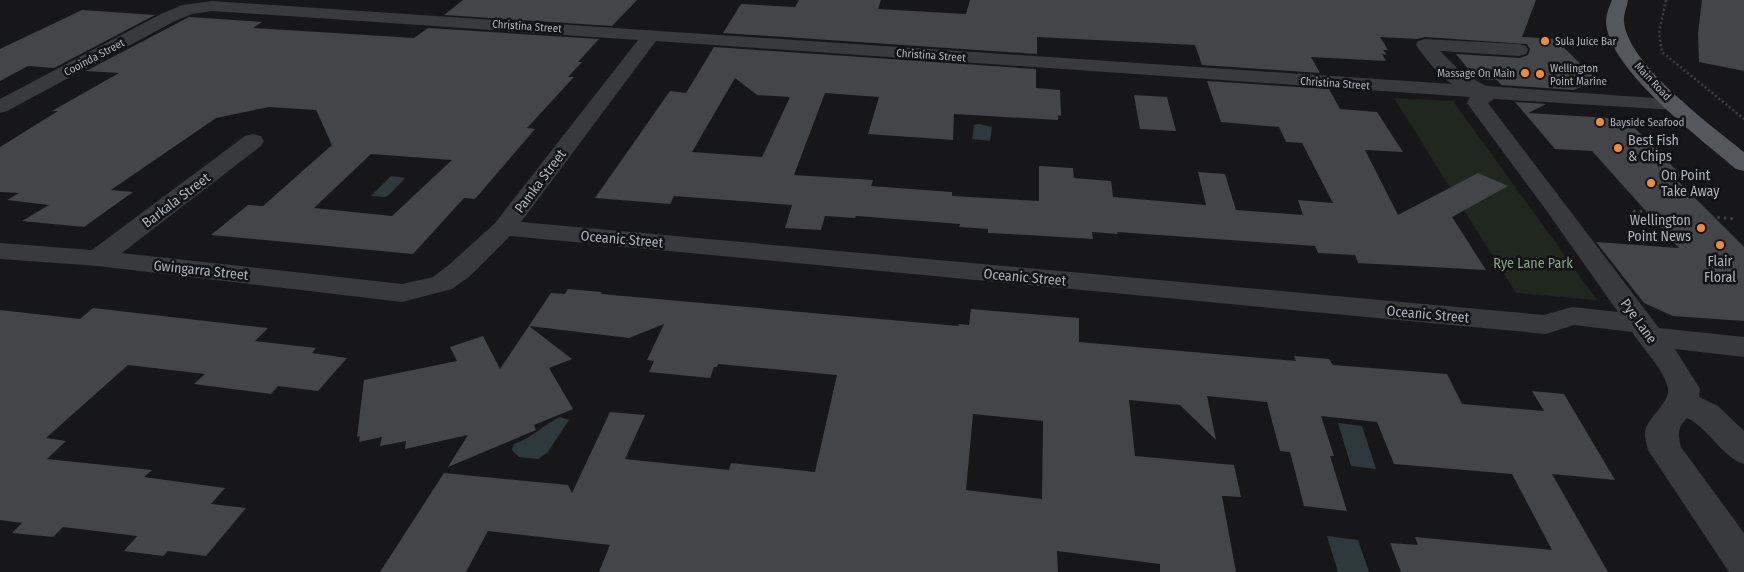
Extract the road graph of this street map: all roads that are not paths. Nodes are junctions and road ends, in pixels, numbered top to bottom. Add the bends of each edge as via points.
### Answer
1 (1620, 0) edge
2 (430, 6) dead end
3 (188, 9) joint
4 (415, 18) junction
5 (650, 36) junction
6 (1519, 50) dead end
7 (1490, 93) junction
8 (1675, 104) junction
9 (0, 107) edge
10 (253, 141) dead end
11 (1744, 164) edge
12 (504, 228) junction
13 (0, 251) edge
14 (98, 258) junction
15 (402, 293) joint
16 (1646, 330) junction
17 (1744, 347) edge
18 (1682, 403) junction
19 (1744, 451) edge
20 (1744, 563) edge

1 - 8 main road, Main Road via 1615,23 1626,52
2 - 4 street
3 - 4 street, Christina Street via 212,6
3 - 9 street, Cooinda Street
4 - 5 street, Christina Street
5 - 7 street, Christina Street
5 - 12 street, Pamka Street
6 - 7 street via 1424,45 1449,75
7 - 8 street, Christina Street
7 - 16 street, Pye Lane via 1480,96 1477,103
8 - 11 main road, Main Road
10 - 14 street, Barkala Street
12 - 15 street, Pamka Street via 460,270 442,282
12 - 16 street, Oceanic Street via 1546,325 1572,316
13 - 14 street, Gwingarra Street
14 - 15 street, Gwingarra Street
16 - 17 street
16 - 18 street, Pye Lane via 1676,372 1684,389
18 - 19 street via 1707,414
18 - 20 street via 1665,421 1661,433 1665,450

